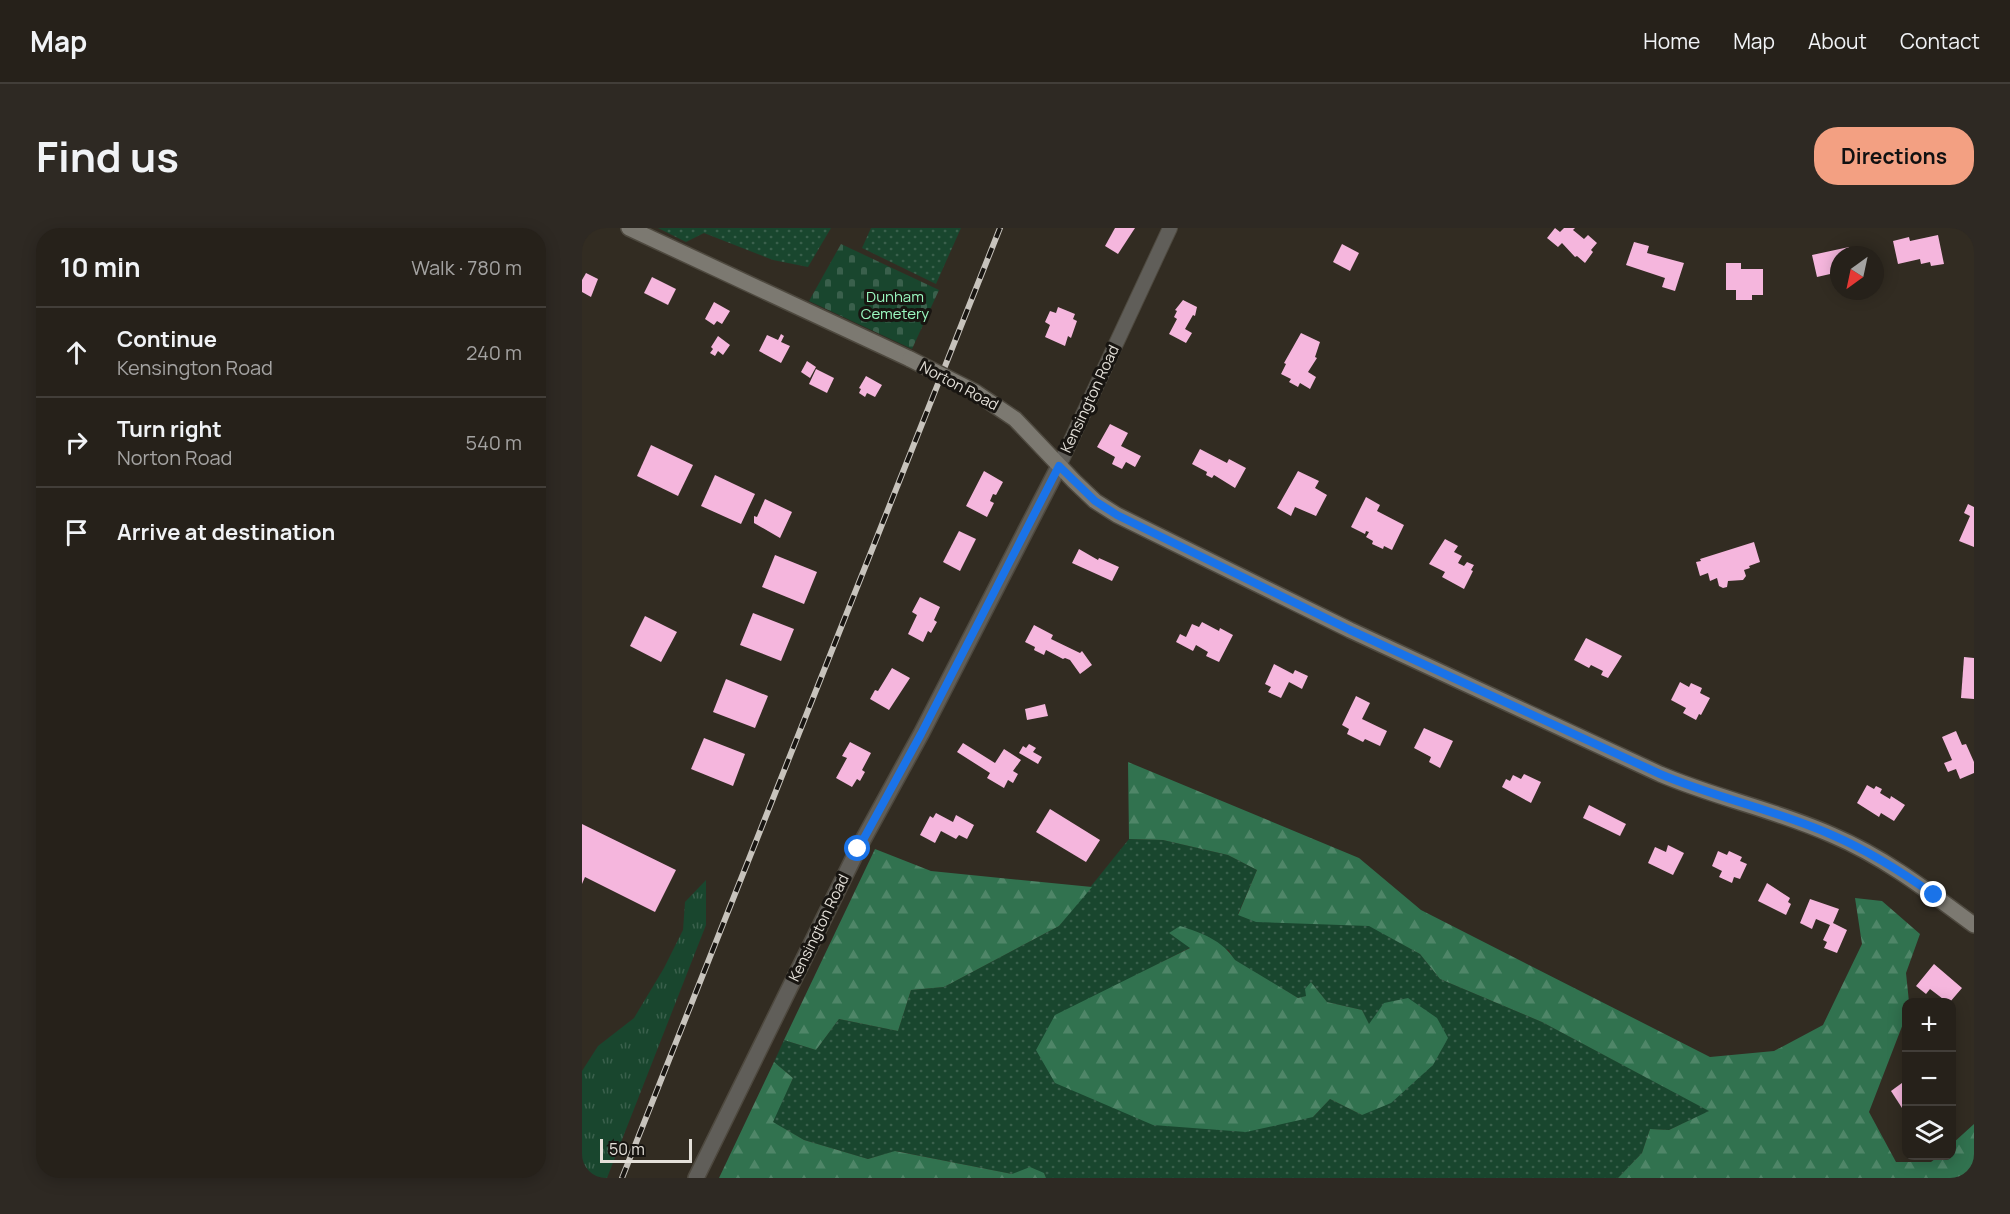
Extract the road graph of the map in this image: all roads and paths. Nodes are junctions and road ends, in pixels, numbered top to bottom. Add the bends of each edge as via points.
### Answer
1 (629, 228) edge
2 (1170, 228) edge
3 (1059, 466) junction
4 (1974, 925) edge
5 (696, 1178) edge

1 - 3 main road, Norton Road, bridge via 975,392 1015,418
2 - 3 street, Kensington Road
3 - 4 main road, Norton Road via 1095,501 1117,515 1350,630 1660,774 1831,834 1906,875
3 - 5 street, Kensington Road via 858,849

